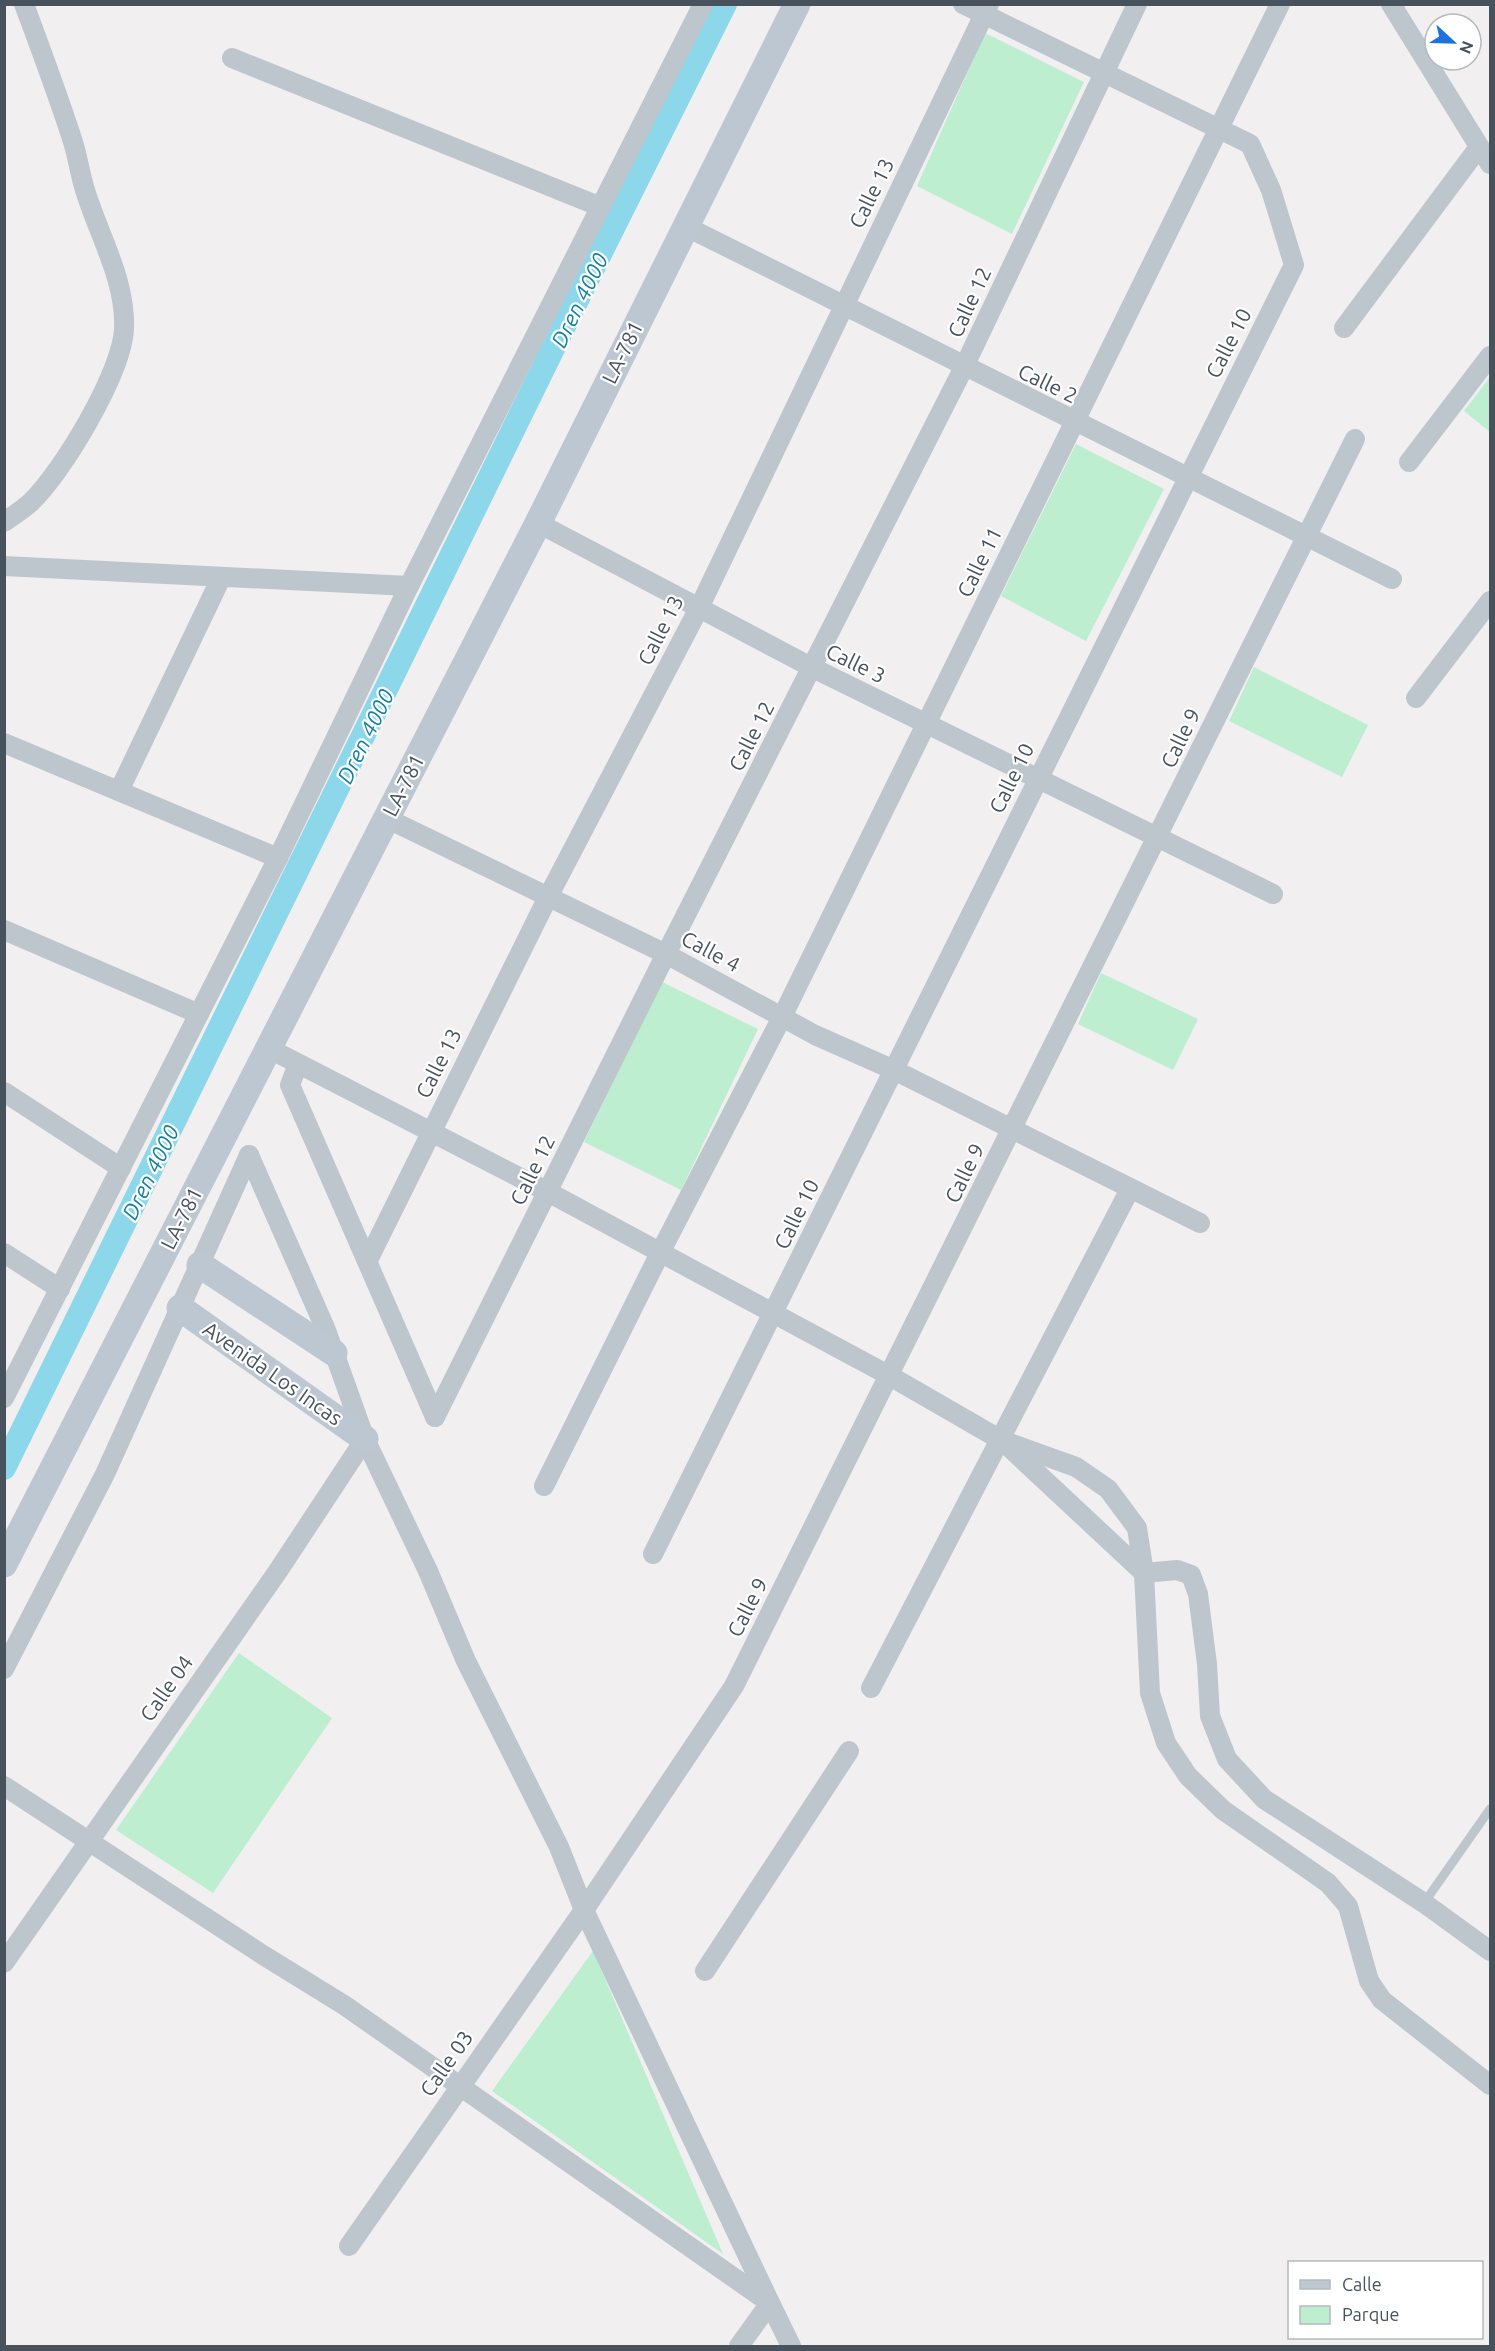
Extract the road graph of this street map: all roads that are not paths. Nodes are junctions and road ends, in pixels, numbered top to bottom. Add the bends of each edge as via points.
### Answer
1 (24, 4) edge
2 (703, 4) edge
3 (797, 4) edge
4 (963, 4) edge
5 (1137, 4) edge
6 (1280, 4) edge
7 (1391, 4) edge
8 (986, 10) edge
9 (232, 58) dead end
10 (1103, 73) junction
11 (1218, 128) junction
12 (1479, 147) junction
13 (1491, 164) edge
14 (601, 207) junction
15 (685, 226) junction
16 (844, 306) junction
17 (1344, 328) dead end
18 (1491, 356) edge
19 (964, 368) junction
20 (1074, 422) junction
21 (1355, 439) dead end
22 (1409, 462) dead end
23 (1187, 478) junction
24 (4, 522) edge
25 (538, 523) junction
26 (1306, 536) junction
27 (4, 566) edge
28 (221, 578) junction
29 (1392, 579) dead end
30 (409, 586) junction
31 (1491, 601) edge
32 (699, 608) junction
33 (813, 668) junction
34 (1416, 698) dead end
35 (926, 724) junction
36 (4, 742) edge
37 (1037, 779) junction
38 (119, 791) junction
39 (386, 818) junction
40 (1158, 838) junction
41 (278, 858) junction
42 (1273, 894) dead end
43 (548, 897) junction
44 (4, 930) edge
45 (666, 954) junction
46 (199, 1014) junction
47 (782, 1017) junction
48 (268, 1048) junction
49 (298, 1064) junction
50 (894, 1070) junction
51 (4, 1092) edge
52 (1011, 1131) junction
53 (430, 1133) junction
54 (121, 1168) junction
55 (1130, 1189) junction
56 (548, 1192) junction
57 (1200, 1223) dead end
58 (660, 1252) junction
59 (4, 1253) edge
60 (368, 1260) junction
61 (200, 1265) junction
62 (60, 1289) junction
63 (180, 1308) junction
64 (774, 1314) junction
65 (334, 1353) junction
66 (890, 1376) junction
67 (4, 1398) edge
68 (365, 1439) junction
69 (1001, 1440) junction
70 (544, 1486) dead end
71 (653, 1554) dead end
72 (4, 1564) edge
73 (1144, 1573) junction
74 (4, 1669) edge
75 (871, 1688) dead end
76 (849, 1751) dead end
77 (4, 1786) edge
78 (1491, 1809) edge
79 (88, 1840) junction
80 (1424, 1903) junction
81 (584, 1910) junction
82 (11, 1937) edge
83 (1491, 1951) edge
84 (4, 1964) edge
85 (705, 1971) dead end
86 (459, 2084) junction
87 (1491, 2085) edge
88 (349, 2246) dead end
89 (770, 2303) junction
90 (739, 2346) edge
91 (791, 2346) edge

1 - 24 street via 122,296 124,333 112,374 76,440 30,503
2 - 14 street
3 - 15 street, LA-781 / LA-781
4 - 8 street
5 - 10 street, Calle 12
6 - 11 street, Calle 11
7 - 12 street
8 - 10 street
8 - 16 street, Calle 13
9 - 14 street
10 - 11 street
10 - 19 street, Calle 12
11 - 20 street, Calle 11
11 - 23 street, Calle 10 via 1250,144 1271,190 1294,265
12 - 13 street
12 - 17 street
14 - 30 street
15 - 16 street, Calle 2
15 - 25 street, LA-781 / LA-781
16 - 19 street, Calle 2
16 - 32 street, Calle 13
18 - 22 street
19 - 20 street, Calle 2
19 - 33 street, Calle 12
20 - 23 street, Calle 2
20 - 35 street, Calle 11
21 - 26 street, Calle 9
23 - 26 street, Calle 2
23 - 37 street, Calle 10
25 - 32 street, Calle 3
25 - 39 street, LA-781 / LA-781
26 - 29 street, Calle 2
26 - 40 street, Calle 9
27 - 28 street
28 - 30 street
28 - 38 street
30 - 41 street
31 - 34 street
32 - 33 street, Calle 3
32 - 43 street, Calle 13
33 - 35 street, Calle 3
33 - 45 street, Calle 12
35 - 37 street, Calle 3
35 - 47 street, Calle 11
36 - 38 street
37 - 40 street, Calle 3
37 - 50 street, Calle 10
38 - 41 street
39 - 43 street, Calle 4
39 - 48 street, LA-781 / LA-781
40 - 42 street, Calle 3
40 - 52 street, Calle 9
41 - 46 street
43 - 45 street, Calle 4
43 - 53 street, Calle 13
44 - 46 street
45 - 47 street, Calle 4
45 - 56 street, Calle 12
46 - 54 street
47 - 50 street, Calle 4
47 - 58 street, Calle 11
48 - 49 street
48 - 72 street, LA-781 / LA-781
49 - 53 street
49 - 60 street via 290,1085
50 - 52 street, Calle 4
50 - 64 street, Calle 10
51 - 54 street
52 - 55 street, Calle 4
52 - 66 street, Calle 9
53 - 56 street
53 - 60 street, Calle 13
54 - 62 street
55 - 57 street, Calle 4
55 - 69 street
56 - 58 street
56 - 60 street, Calle 12 via 435,1417
58 - 64 street
58 - 70 street, Calle 11
59 - 62 street
61 - 63 street
61 - 65 street
61 - 65 street via 249,1155
62 - 67 street
63 - 68 street, Avenida Los Incas
63 - 74 street via 105,1474
64 - 66 street
64 - 71 street, Calle 10
65 - 68 street
66 - 69 street
66 - 81 street, Calle 9 via 734,1686
68 - 79 street, Calle 04 via 278,1571
68 - 81 street via 466,1661 559,1847
69 - 73 street
69 - 73 street via 1076,1467 1108,1489 1137,1528
69 - 75 street
73 - 80 street via 1177,1570 1191,1575 1198,1594 1208,1664 1210,1716 1227,1759 1264,1799
73 - 87 street via 1150,1693 1166,1743 1182,1768 1223,1810 1328,1883 1348,1906 1369,1981 1382,2000
76 - 85 street
77 - 79 street
78 - 80 lane
79 - 82 street, Calle 04
79 - 86 street
80 - 83 street
81 - 86 street, Calle 03
81 - 89 street
82 - 84 street, Calle 04
86 - 88 street, Calle 03
86 - 89 street
89 - 90 street
89 - 91 street

